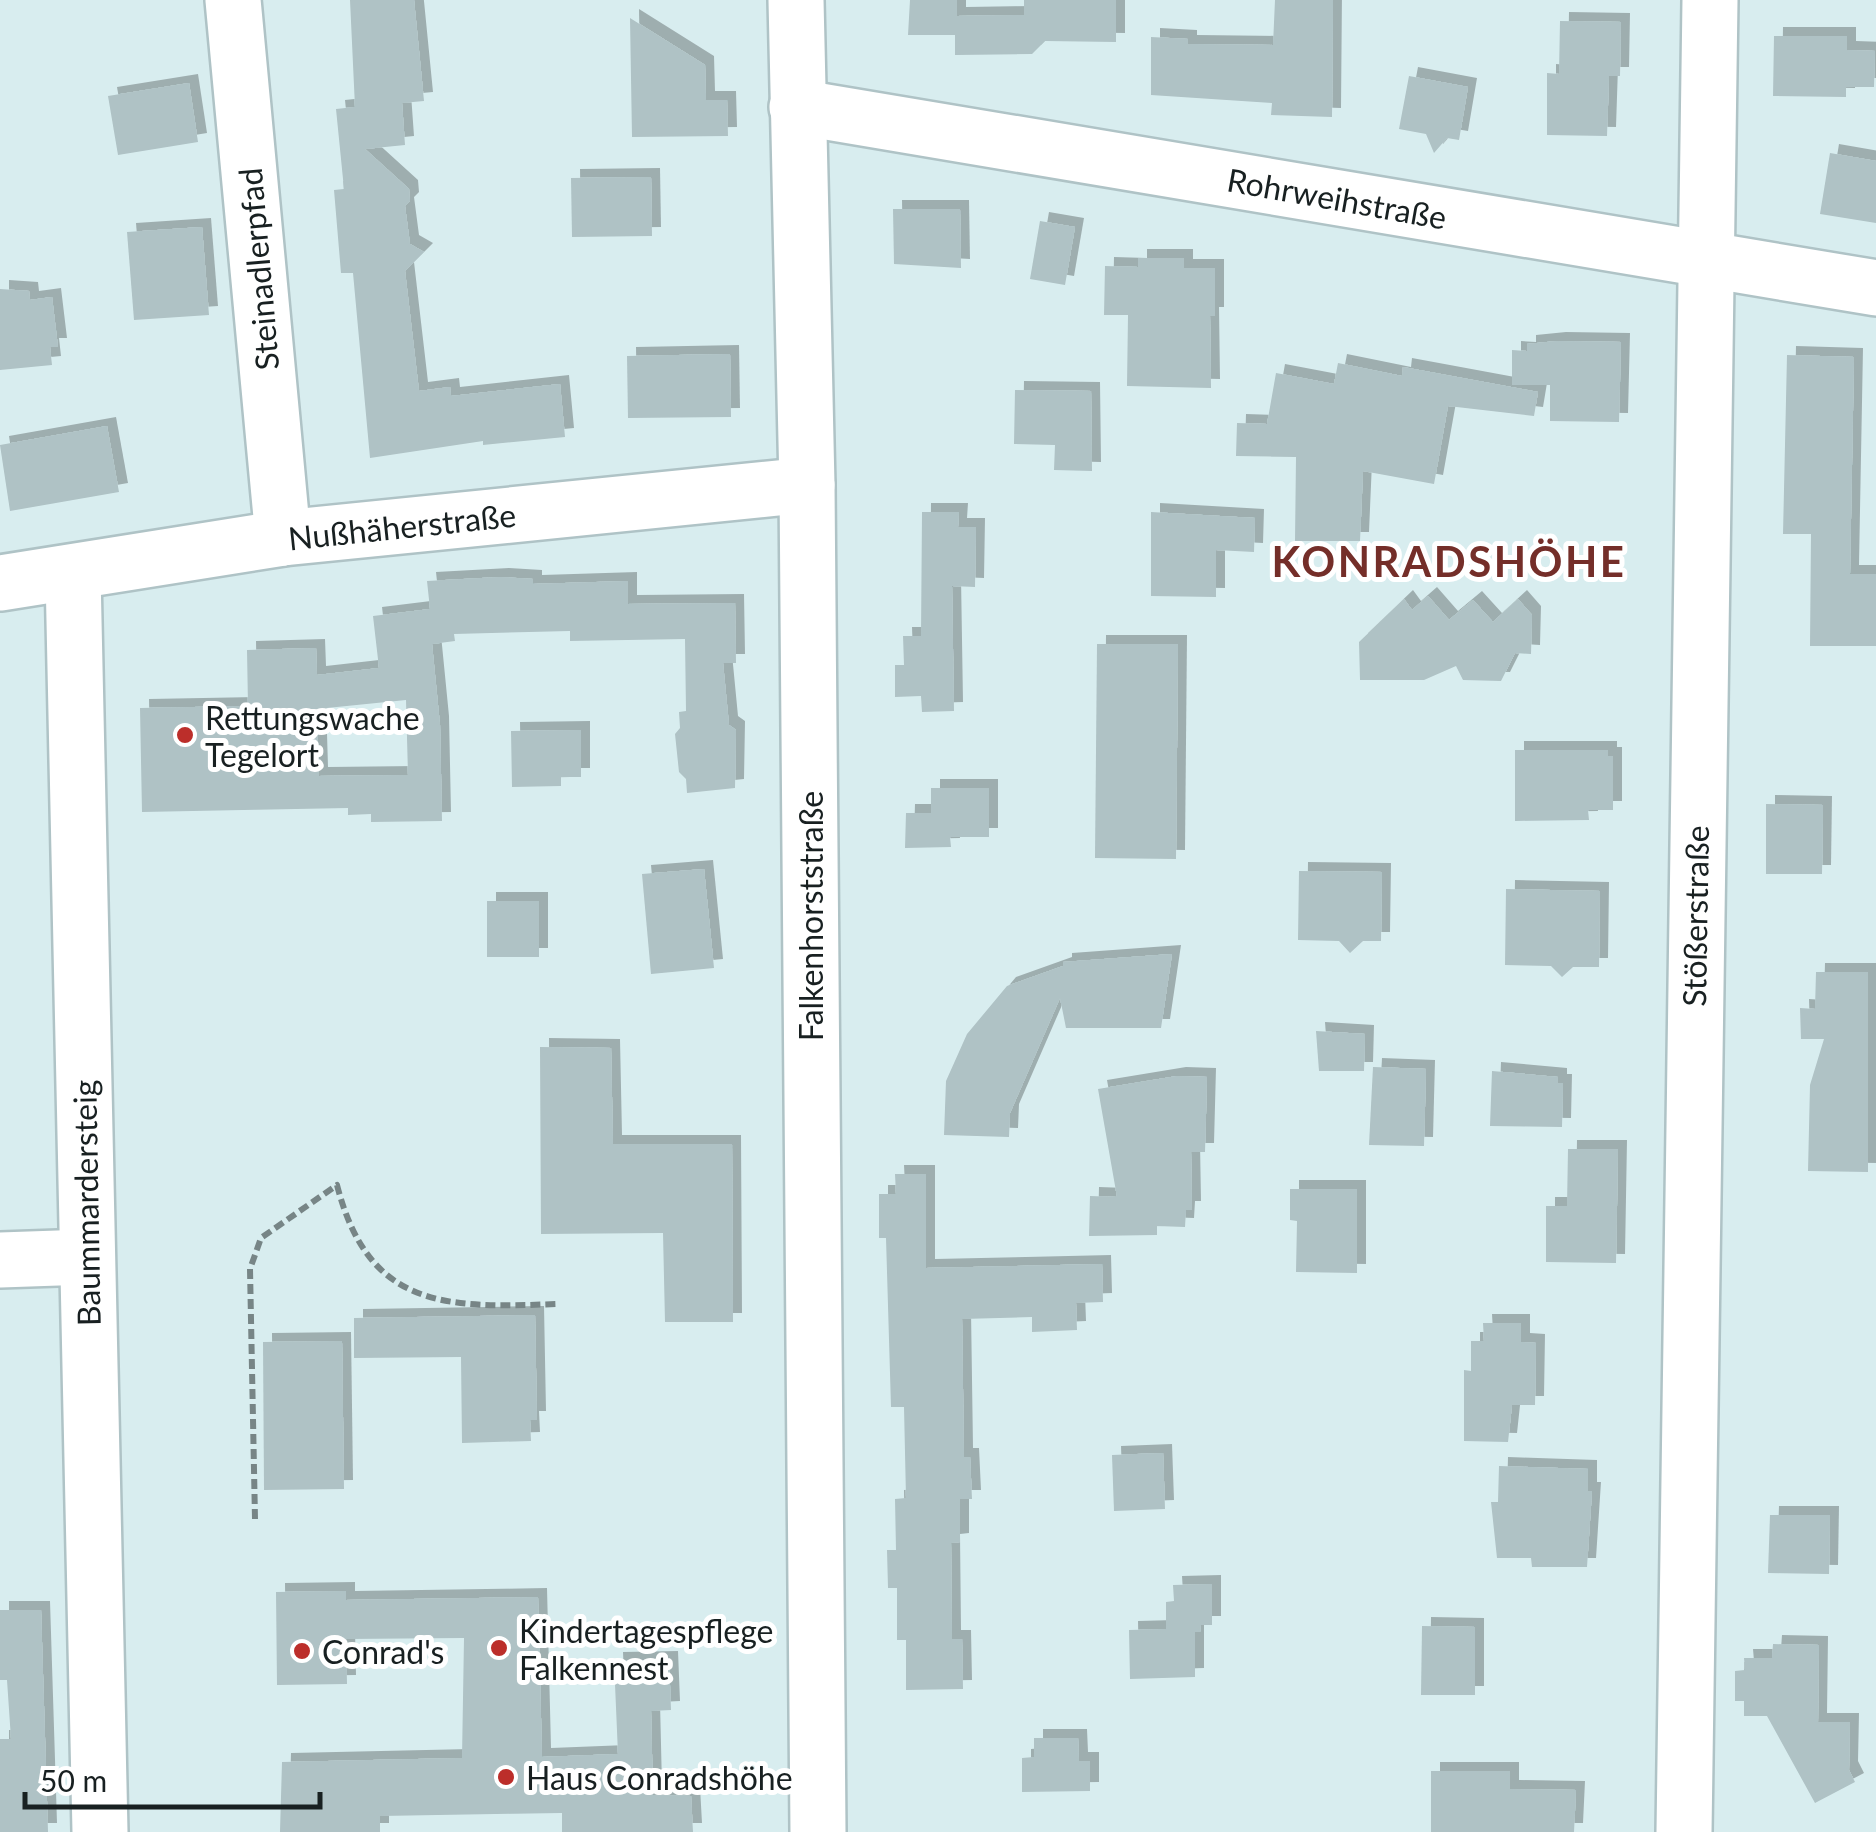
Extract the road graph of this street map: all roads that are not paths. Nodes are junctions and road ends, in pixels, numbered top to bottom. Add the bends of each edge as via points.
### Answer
1 (233, 0) edge
2 (796, 0) edge
3 (1710, 0) edge
4 (797, 107) junction
5 (1703, 260) junction
6 (1876, 288) edge
7 (807, 485) junction
8 (284, 538) junction
9 (73, 574) junction
10 (0, 583) edge
11 (87, 1256) junction
12 (0, 1260) edge
13 (100, 1832) edge
14 (818, 1832) edge
15 (1684, 1832) edge

1 - 8 street, Steinadlerpfad
2 - 4 street, Falkenhorststraße
3 - 5 street, Stößerstraße
4 - 5 street, Rohrweihstraße
4 - 7 street, Falkenhorststraße
5 - 6 street, Rohrweihstraße
5 - 15 street, Stößerstraße
7 - 8 street, Nußhäherstraße
7 - 14 street, Falkenhorststraße
8 - 9 street, Nußhäherstraße
9 - 10 street, Nußhäherstraße
9 - 11 street, Baummardersteig
11 - 12 street
11 - 13 street, Baummardersteig

